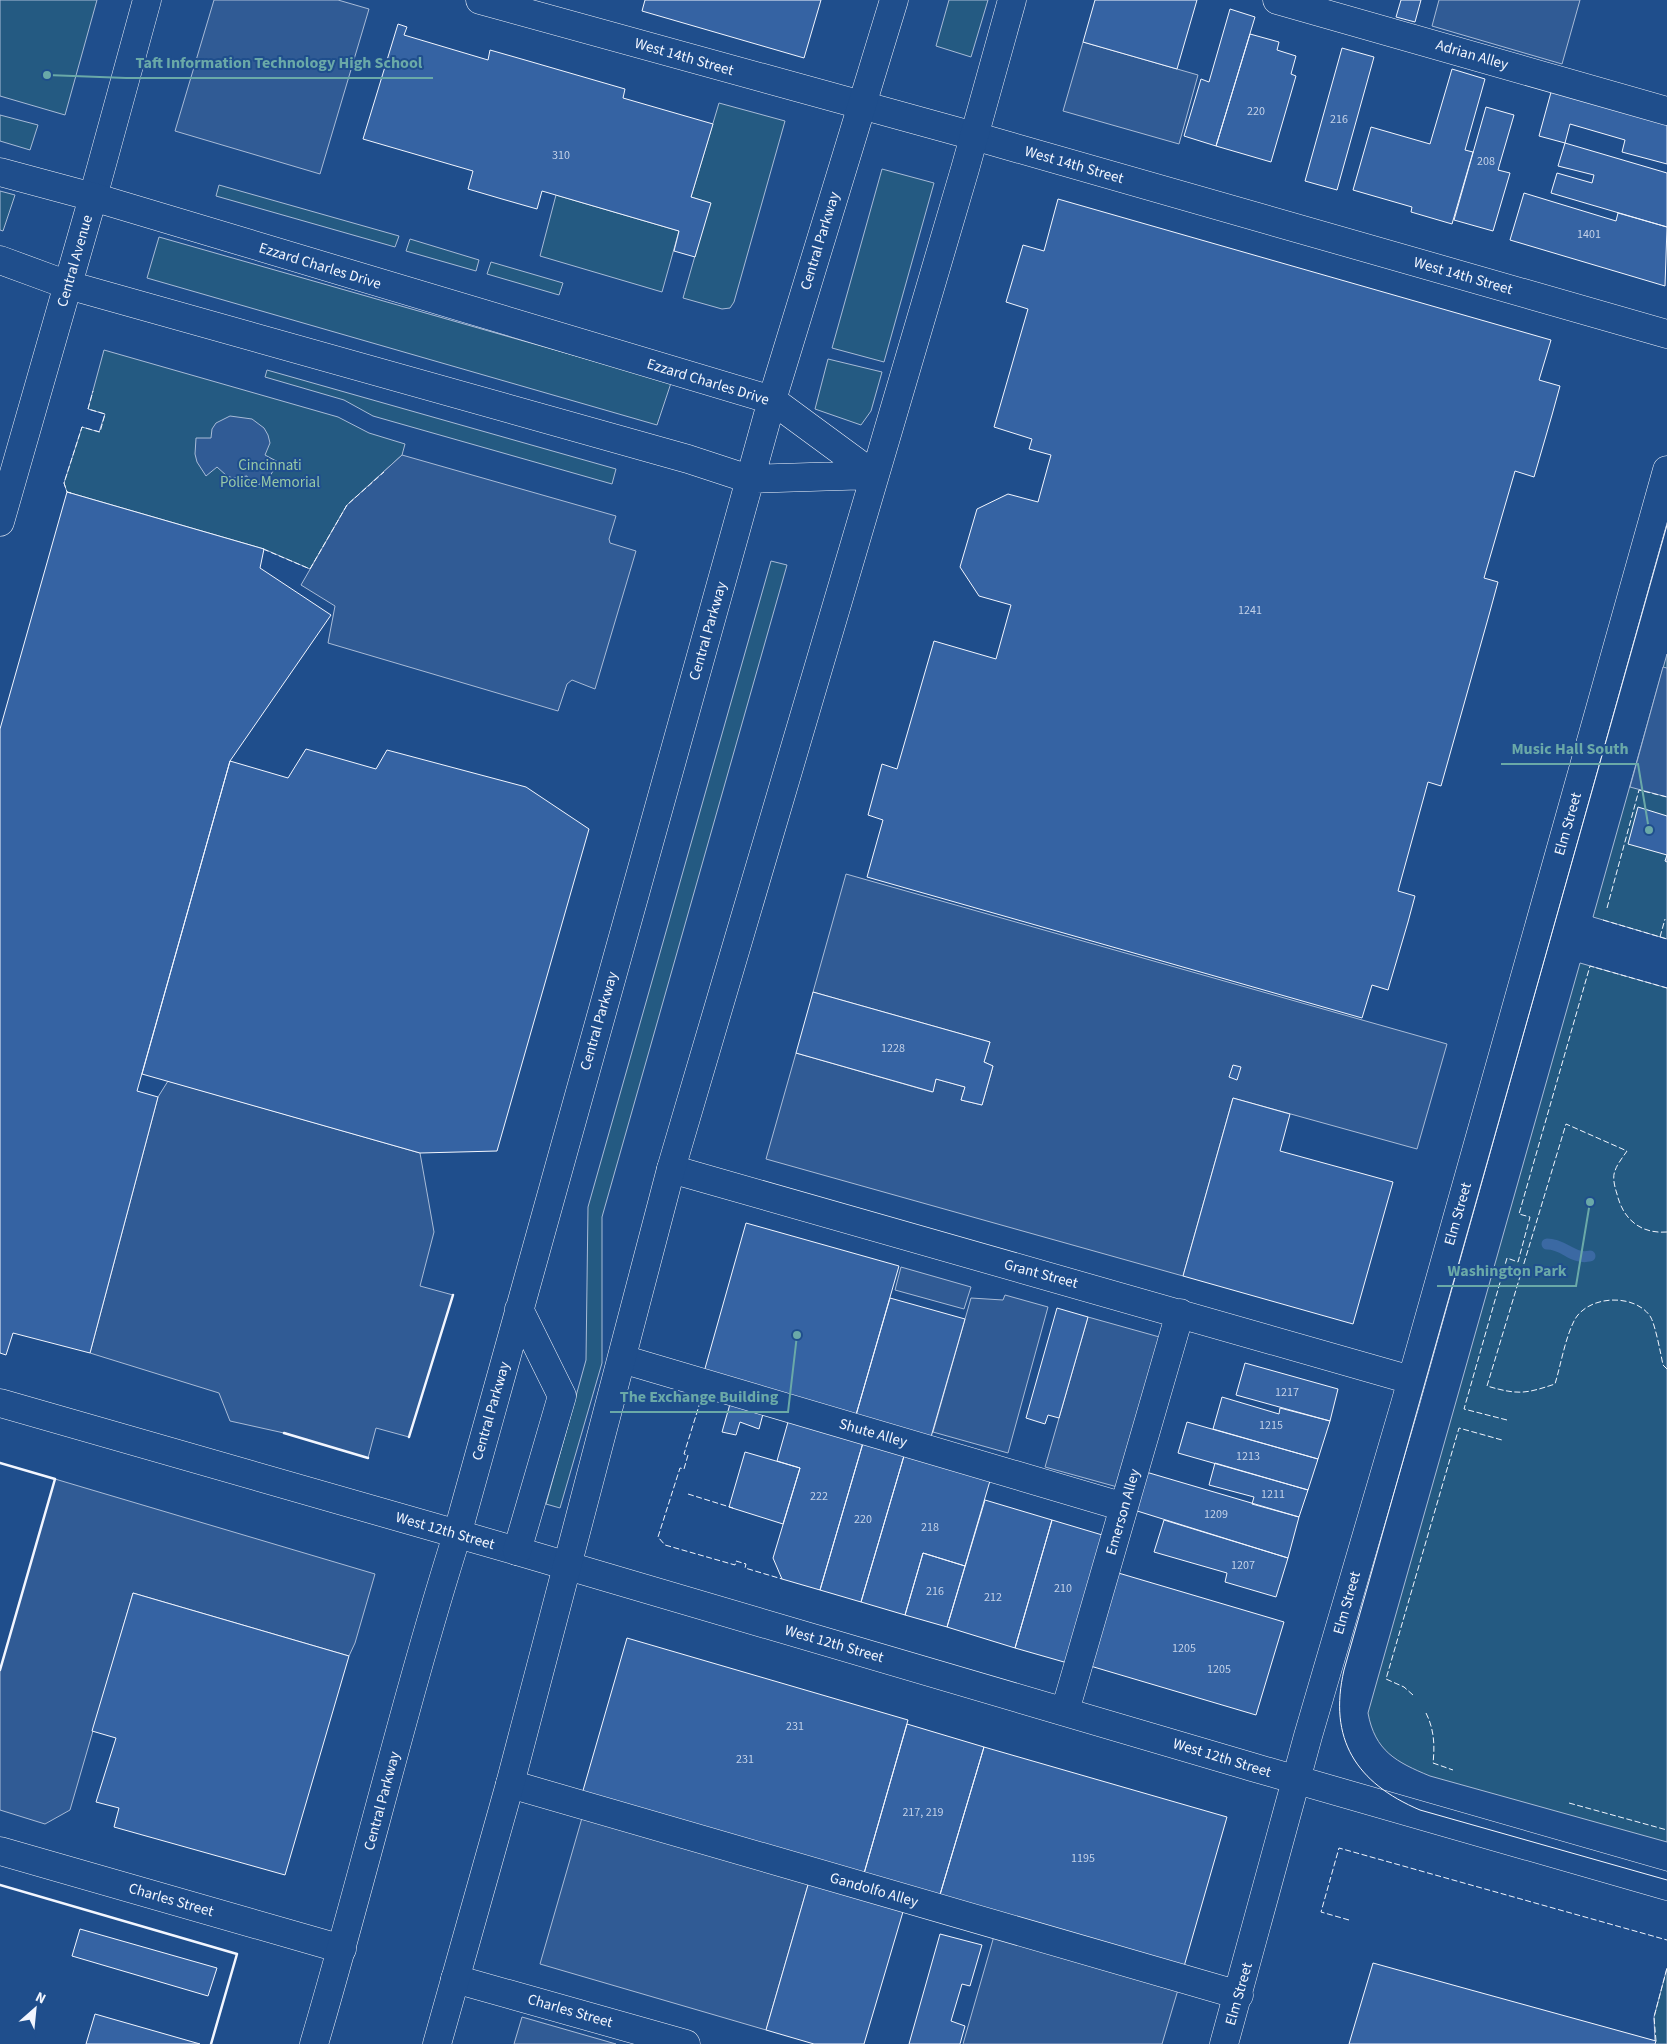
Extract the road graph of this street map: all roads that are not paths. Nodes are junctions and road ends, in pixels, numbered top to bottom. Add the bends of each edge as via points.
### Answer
1 (147, 0) edge
2 (894, 0) edge
3 (1012, 0) edge
4 (1277, 0) edge
5 (497, 2) edge
6 (862, 106) junction
7 (1667, 111) edge
8 (974, 136) junction
9 (0, 172) edge
10 (93, 197) junction
11 (0, 260) edge
12 (68, 285) junction
13 (1667, 334) edge
14 (772, 400) junction
15 (1667, 470) edge
16 (874, 475) junction
17 (749, 479) junction
18 (0, 522) edge
19 (671, 1169) junction
20 (519, 1309) junction
21 (1180, 1313) junction
22 (622, 1359) junction
23 (1411, 1380) junction
24 (0, 1403) edge
25 (1124, 1507) junction
26 (457, 1535) junction
27 (517, 1551) junction
28 (567, 1565) junction
29 (1065, 1711) junction
30 (1297, 1780) junction
31 (510, 1784) junction
32 (0, 1852) edge
33 (1667, 1886) edge
34 (342, 1949) junction
35 (455, 1978) junction
36 (1239, 1995) junction
37 (314, 2044) edge
38 (437, 2044) edge
39 (686, 2044) edge
40 (1224, 2044) edge

1 - 10 main road, Central Avenue
2 - 6 main road, Central Parkway
3 - 8 main road
4 - 7 main road, Adrian Alley
5 - 6 main road, West 14th Street
6 - 8 main road, West 14th Street
6 - 14 main road, Central Parkway
8 - 13 main road, West 14th Street
8 - 16 main road
9 - 10 main road, Ezzard Charles Drive
10 - 12 main road, Central Avenue
10 - 14 main road, Ezzard Charles Drive
11 - 12 main road
12 - 17 main road via 688,459
12 - 18 main road, Central Avenue
14 - 16 main road, Ezzard Charles Drive
14 - 17 main road, Central Parkway
15 - 23 main road, Elm Street
16 - 17 main road
16 - 19 main road
17 - 20 main road, Central Parkway
19 - 21 main road, Grant Street
19 - 22 main road
20 - 26 main road, Central Parkway
20 - 27 main road via 562,1396
21 - 23 main road, Grant Street
21 - 25 main road, Emerson Alley
22 - 25 main road, Shute Alley
22 - 28 main road
23 - 30 main road, Elm Street
24 - 26 main road, West 12th Street
25 - 29 main road, Emerson Alley
26 - 27 main road, West 12th Street
26 - 34 main road, Central Parkway via 423,1646
27 - 28 main road, West 12th Street
28 - 29 main road, West 12th Street
28 - 31 main road
29 - 30 main road, West 12th Street
30 - 33 main road, West 12th Street
30 - 36 main road, Elm Street
31 - 35 main road
31 - 36 main road, Gandolfo Alley
32 - 34 main road, Charles Street
34 - 37 main road, Central Parkway
35 - 38 main road
35 - 39 main road, Charles Street
36 - 40 main road, Elm Street

